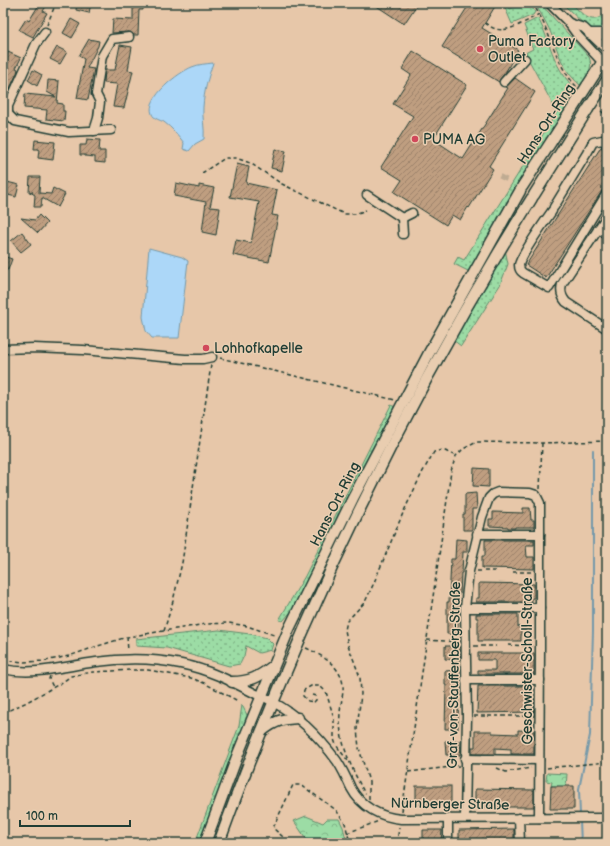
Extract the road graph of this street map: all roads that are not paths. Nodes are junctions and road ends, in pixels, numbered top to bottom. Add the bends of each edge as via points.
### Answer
1 (549, 3) edge
2 (568, 22) junction
3 (45, 32) road end
4 (590, 34) junction
5 (607, 34) edge
6 (129, 37) dead end
7 (607, 50) edge
8 (525, 59) dead end
9 (606, 61) edge
10 (607, 80) edge
11 (504, 82) dead end
12 (602, 92) edge
13 (6, 114) edge
14 (112, 130) dead end
15 (94, 131) junction
16 (607, 144) edge
17 (607, 193) edge
18 (368, 195) dead end
19 (412, 213) dead end
20 (607, 216) edge
21 (402, 218) junction
22 (598, 229) junction
23 (403, 234) dead end
24 (607, 234) edge
25 (607, 329) edge
26 (3, 349) edge
27 (212, 357) road end
28 (540, 503) joint
29 (477, 534) junction
30 (540, 534) junction
31 (465, 608) junction
32 (540, 608) junction
33 (273, 666) junction
34 (3, 669) edge
35 (466, 680) junction
36 (540, 680) junction
37 (232, 682) junction
38 (261, 696) junction
39 (273, 702) junction
40 (298, 718) junction
41 (260, 733) junction
42 (465, 762) junction
43 (539, 765) junction
44 (448, 818) junction
45 (465, 818) junction
46 (520, 818) junction
47 (538, 818) junction
48 (607, 818) edge
49 (205, 843) edge
50 (219, 843) edge
51 (448, 843) edge
52 (520, 843) edge

1 - 2 street
2 - 4 street via 584,28
2 - 9 street via 578,36
3 - 13 street via 36,44
4 - 5 main road
4 - 7 street
6 - 15 street via 112,39 102,56 96,94 100,102
8 - 11 street
9 - 33 main road, Hans-Ort-Ring, bridge via 582,87 578,100 521,189 428,353 353,498
10 - 12 main road, Hans-Ort-Ring
12 - 39 main road, Hans-Ort-Ring, bridge via 588,109 506,239 438,357 362,502
13 - 15 street via 15,121 62,131
14 - 15 street
16 - 17 street via 602,140 593,142 523,256 519,267 522,273 548,288
18 - 21 street
19 - 21 street
20 - 22 street
21 - 23 street
22 - 24 street
22 - 25 street via 562,284 561,291 566,302
26 - 27 street via 83,350 186,359
28 - 29 street, Graf-von-Stauffenberg-Straße via 536,495 530,493 493,494 486,505
28 - 30 street, Geschwister-Scholl-Straße
29 - 30 street
29 - 31 street, Graf-von-Stauffenberg-Straße
30 - 32 street, Geschwister-Scholl-Straße
31 - 32 street
31 - 35 street, Graf-von-Stauffenberg-Straße
32 - 36 street, Geschwister-Scholl-Straße
33 - 37 main road via 251,680
33 - 38 main road, Hans-Ort-Ring
34 - 37 street, Nürnberger Straße via 30,672 128,659 182,664 208,671
35 - 36 street
35 - 42 street, Graf-von-Stauffenberg-Straße
36 - 43 street, Geschwister-Scholl-Straße
37 - 38 street, Nürnberger Straße
38 - 39 street, Nürnberger Straße
38 - 49 main road, Hans-Ort-Ring
39 - 40 street, Nürnberger Straße
39 - 41 main road, Hans-Ort-Ring
40 - 41 main road via 274,722
40 - 44 street, Nürnberger Straße via 319,738 338,763 360,802 389,818
41 - 50 main road, Hans-Ort-Ring
42 - 43 street
42 - 45 street, Graf-von-Stauffenberg-Straße
43 - 47 street, Geschwister-Scholl-Straße
44 - 45 street, Nürnberger Straße
44 - 51 street
45 - 46 street, Nürnberger Straße
46 - 47 street, Nürnberger Straße
46 - 52 street
47 - 48 street, Nürnberger Straße

